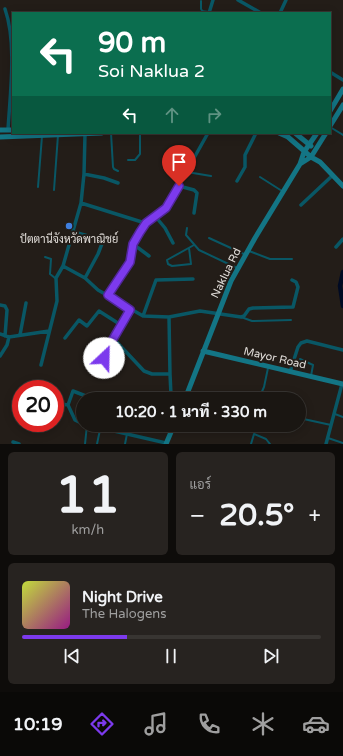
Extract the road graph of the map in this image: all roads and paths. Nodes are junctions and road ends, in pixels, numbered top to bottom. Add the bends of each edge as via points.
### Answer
1 (212, 0) edge
2 (238, 0) edge
3 (286, 0) edge
4 (201, 1) edge
5 (5, 9) dead end
6 (203, 12) edge
7 (210, 12) edge
8 (259, 12) edge
9 (280, 12) edge
10 (331, 73) edge
11 (343, 80) edge
12 (343, 89) edge
13 (12, 94) edge
14 (343, 105) edge
15 (331, 109) edge
16 (331, 125) edge
17 (331, 128) edge
18 (0, 130) edge
19 (11, 130) edge
20 (84, 134) edge
21 (111, 134) edge
22 (140, 134) edge
23 (207, 134) edge
24 (256, 134) edge
25 (281, 134) edge
26 (296, 134) edge
27 (316, 134) edge
28 (325, 134) edge
29 (58, 135) junction
30 (343, 135) edge
31 (42, 136) junction
32 (0, 138) edge
33 (309, 145) junction
34 (315, 150) junction
35 (304, 152) junction
36 (311, 157) junction
37 (128, 160) dead end
38 (300, 164) junction
39 (118, 171) dead end
40 (187, 172) junction
41 (84, 174) junction
42 (211, 176) dead end
43 (333, 176) junction
44 (260, 177) dead end
45 (238, 181) dead end
46 (118, 183) dead end
47 (179, 186) junction
48 (343, 186) edge
49 (38, 187) dead end
50 (54, 190) dead end
51 (283, 191) junction
52 (81, 203) junction
53 (301, 205) dead end
54 (194, 213) dead end
55 (155, 216) junction
56 (146, 223) junction
57 (186, 228) dead end
58 (74, 232) junction
59 (209, 238) dead end
60 (343, 239) edge
61 (173, 243) dead end
62 (133, 244) junction
63 (194, 245) junction
64 (336, 247) dead end
65 (189, 248) junction
66 (247, 253) junction
67 (149, 256) dead end
68 (44, 257) dead end
69 (292, 259) dead end
70 (63, 266) junction
71 (238, 269) junction
72 (56, 278) junction
73 (85, 278) junction
74 (193, 279) dead end
75 (292, 280) dead end
76 (108, 295) junction
77 (26, 303) dead end
78 (0, 305) edge
79 (130, 310) junction
80 (217, 313) junction
81 (143, 316) junction
82 (240, 316) junction
83 (169, 317) junction
84 (291, 320) dead end
85 (121, 325) junction
86 (49, 331) junction
87 (0, 334) edge
88 (20, 335) junction
89 (7, 336) junction
90 (65, 338) dead end
91 (113, 338) junction
92 (343, 350) edge
93 (203, 351) junction
94 (0, 356) edge
95 (300, 360) dead end
96 (41, 365) dead end
97 (268, 367) junction
98 (114, 369) dead end
99 (290, 372) junction
100 (170, 374) junction
101 (311, 377) junction
102 (343, 383) edge
103 (76, 392) edge
104 (171, 392) edge
105 (188, 392) edge
106 (262, 392) edge
107 (64, 404) edge
108 (68, 405) junction
109 (334, 414) junction
110 (343, 417) edge
111 (76, 420) edge
112 (306, 420) edge
113 (331, 425) junction
114 (87, 432) edge
115 (99, 432) edge
116 (119, 432) edge
117 (171, 432) edge
118 (127, 434) junction
119 (328, 438) junction
120 (13, 442) dead end
121 (343, 443) edge
122 (19, 444) edge
123 (85, 444) edge
124 (97, 444) edge
125 (125, 444) edge
126 (166, 444) edge
127 (251, 444) edge
128 (270, 444) edge
129 (326, 444) edge

1 - 7 street
2 - 8 street
3 - 9 street
4 - 6 lane
5 - 13 street via 9,20
10 - 11 street
12 - 15 main road
13 - 19 street
14 - 16 main road
17 - 30 lane
18 - 19 main road
20 - 29 main road
20 - 41 street
21 - 39 lane via 113,167
22 - 37 lane via 140,154 135,160
23 - 40 street
24 - 45 street via 245,155 245,167
25 - 35 main road
26 - 33 main road
27 - 33 main road, Naklua Rd
28 - 34 main road
29 - 31 main road
29 - 50 lane
31 - 32 main road
31 - 49 lane
33 - 34 main road
33 - 35 main road, Naklua Rd
34 - 36 main road
35 - 36 main road
35 - 38 main road, Naklua Rd
36 - 38 main road, Naklua Rd
36 - 43 main road via 320,162
38 - 51 main road, Naklua Rd
40 - 42 lane
40 - 47 street
41 - 46 street
41 - 52 street
43 - 48 main road
43 - 53 street
44 - 51 lane
47 - 54 street via 197,193
47 - 55 street via 166,208
51 - 66 main road, Naklua Rd
52 - 56 street
52 - 58 street
55 - 56 street
55 - 61 street
56 - 62 street
57 - 63 lane via 186,235
58 - 70 street
58 - 73 street via 102,240 98,254
59 - 66 lane
60 - 64 street
62 - 67 street
62 - 76 street via 130,262
63 - 65 lane
63 - 71 lane
65 - 65 lane via 167,260 168,264 191,264
66 - 69 lane via 270,259
66 - 71 main road, Naklua Rd
68 - 72 lane via 51,259 50,274
70 - 72 street
70 - 73 street
71 - 80 main road, Naklua Rd
72 - 86 street via 57,301
73 - 76 street
74 - 81 street via 156,280
75 - 82 street via 298,287 293,307 253,308 244,316
76 - 79 street
77 - 88 street
78 - 89 street via 5,306 7,310
79 - 81 street
79 - 85 street
80 - 82 street
80 - 83 street via 200,311
80 - 93 main road, Naklua Rd
81 - 83 street
82 - 84 lane via 244,320 252,321
83 - 100 street
85 - 90 street via 99,311 87,326 79,320
85 - 91 street
86 - 88 street
86 - 96 street
87 - 89 street
88 - 89 street
89 - 94 street via 7,345
91 - 98 lane via 104,358
91 - 100 street via 144,371 152,374
92 - 99 street via 307,341 301,343
93 - 97 main road, Mayor Road
93 - 105 main road, Naklua Rd
95 - 101 lane via 313,365
97 - 99 main road, Mayor Road
97 - 106 lane
99 - 101 main road, Mayor Road
100 - 104 street
101 - 102 main road, Mayor Road
102 - 109 street
103 - 108 street via 73,391
107 - 108 street
108 - 111 street
109 - 110 lane
109 - 113 street
112 - 113 lane
113 - 119 street
114 - 123 lane
115 - 124 lane
116 - 118 street
117 - 126 main road
118 - 125 lane
118 - 126 street
119 - 121 lane
119 - 129 street
120 - 122 street
127 - 128 lane via 254,434 266,439

